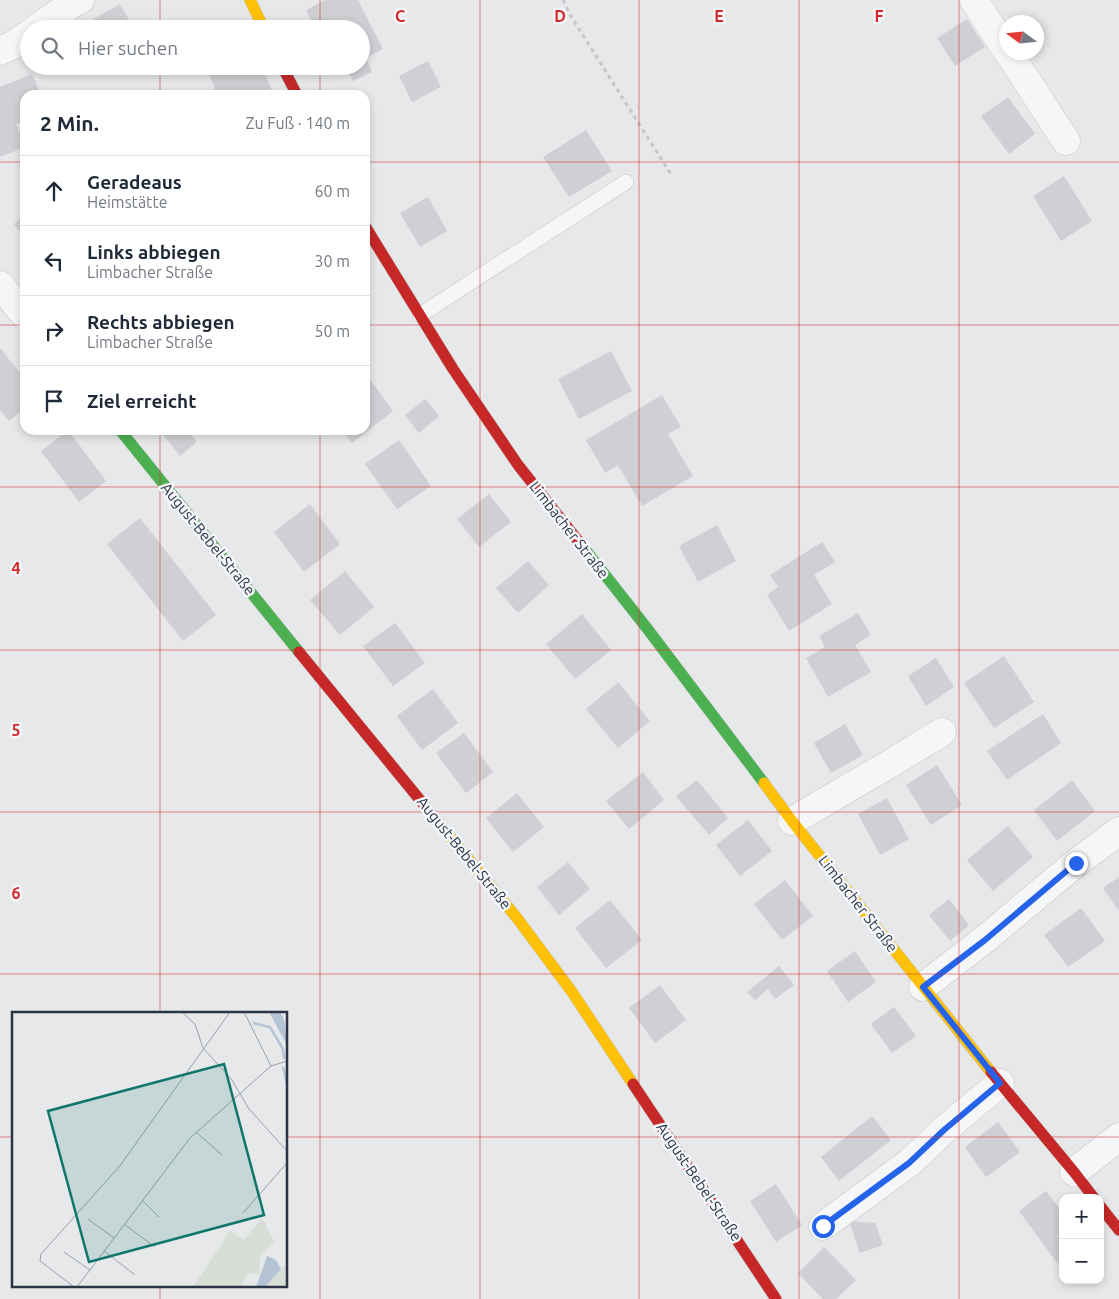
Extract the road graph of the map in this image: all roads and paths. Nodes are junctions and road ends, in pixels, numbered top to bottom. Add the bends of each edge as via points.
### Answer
1 (80, 0) edge
2 (250, 0) edge
3 (563, 0) edge
4 (974, 0) edge
5 (49, 20) edge
6 (260, 20) edge
7 (999, 39) edge
8 (20, 40) edge
9 (0, 51) edge
10 (1013, 60) edge
11 (287, 75) edge
12 (294, 90) edge
13 (1066, 141) dead end
14 (672, 176) dead end
15 (626, 182) dead end
16 (370, 234) edge
17 (0, 285) edge
18 (20, 309) edge
19 (420, 315) junction
20 (124, 435) edge
21 (942, 732) dead end
22 (792, 821) junction
23 (1119, 830) edge
24 (923, 987) junction
25 (1000, 1083) junction
26 (1119, 1138) edge
27 (1074, 1172) junction
28 (1091, 1194) edge
29 (1104, 1211) edge
30 (823, 1226) dead end
31 (1119, 1230) edge
32 (776, 1299) edge

1 - 5 street
2 - 6 street
3 - 14 path
4 - 7 street
8 - 9 street
10 - 13 street
11 - 12 street
15 - 19 lane
16 - 19 street, Limbacher Straße
17 - 18 street
19 - 22 street, Limbacher Straße via 518,465 646,627
20 - 32 street, August-Bebel-Straße via 516,918 572,992
21 - 22 street
22 - 24 street, Limbacher Straße
23 - 24 street
24 - 25 street, Limbacher Straße
25 - 27 street, Limbacher Straße
25 - 30 street via 909,1163
26 - 27 street
27 - 28 street, Limbacher Straße
29 - 31 street

